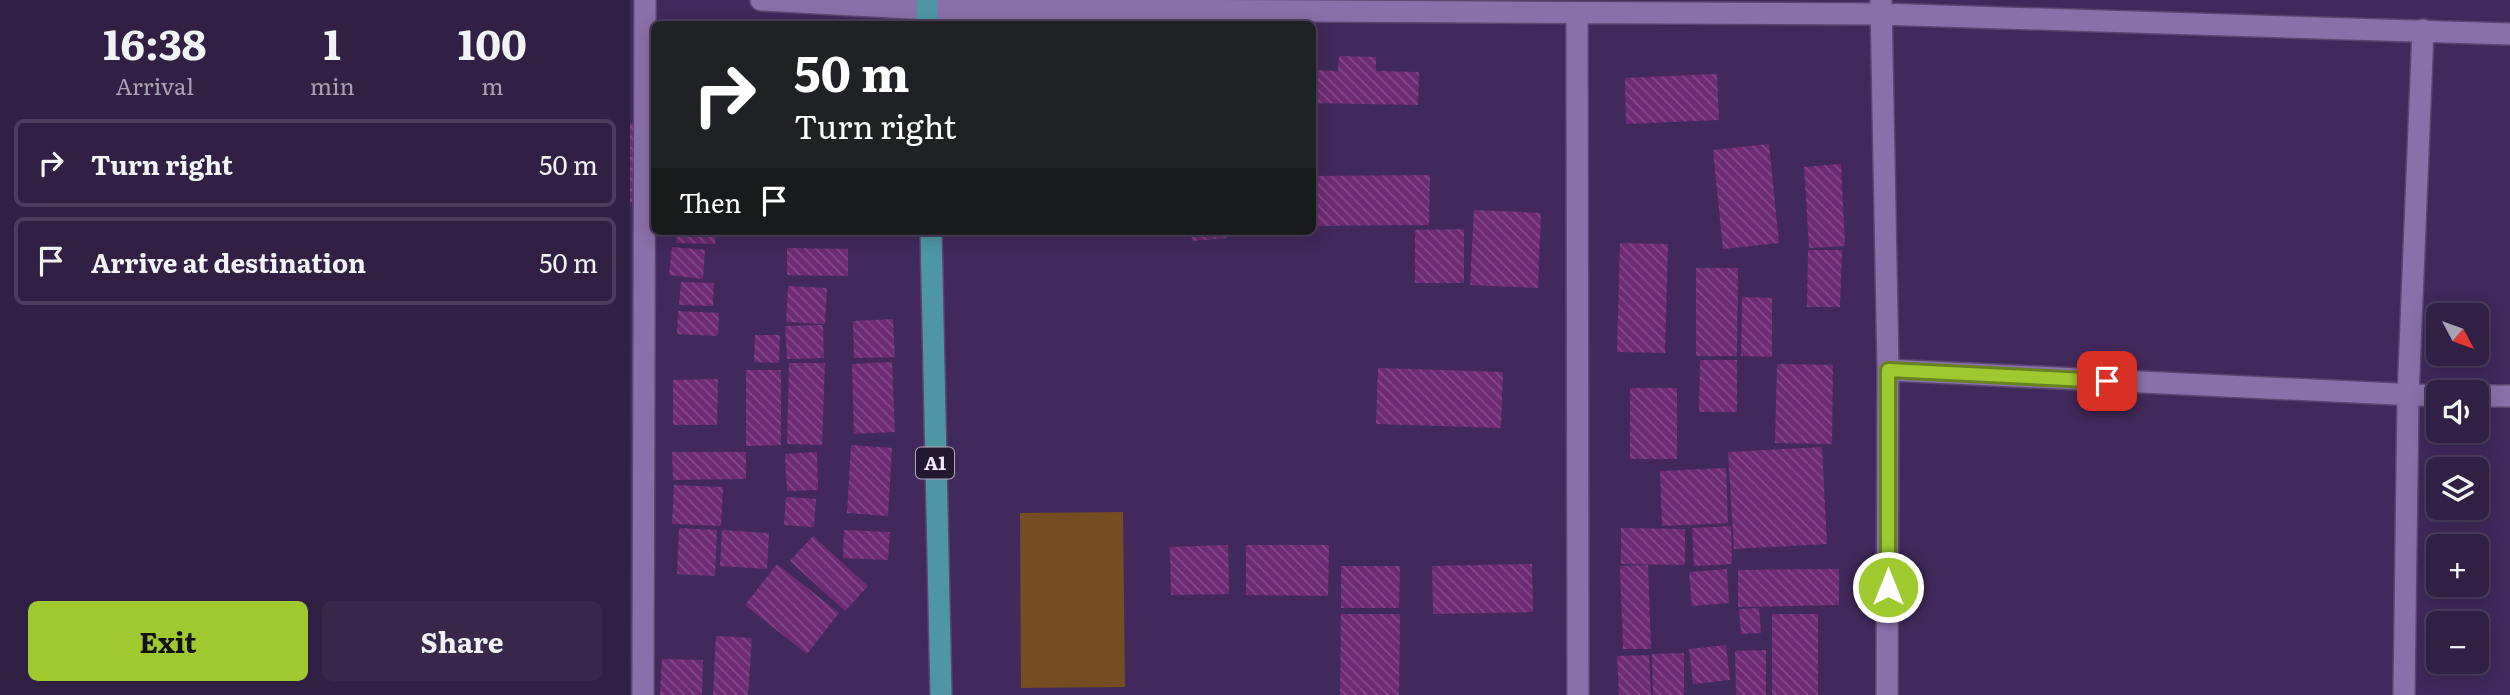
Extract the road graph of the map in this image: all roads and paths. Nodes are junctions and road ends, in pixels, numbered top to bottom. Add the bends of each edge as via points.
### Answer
1 (645, 0) edge
2 (761, 0) edge
3 (1880, 7) edge
4 (927, 11) edge
5 (1577, 14) junction
6 (2423, 30) junction
7 (2510, 34) edge
8 (931, 235) edge
9 (1888, 370) junction
10 (2489, 396) edge
11 (2510, 396) edge
12 (2408, 397) junction
13 (2426, 397) edge
14 (643, 695) edge
15 (940, 695) edge
16 (1578, 695) edge
17 (1887, 695) edge
18 (2404, 695) edge

1 - 14 street
2 - 4 street
3 - 5 street
3 - 6 street
3 - 9 street
4 - 5 street
5 - 16 street
6 - 7 street
6 - 12 street
8 - 15 main road, A1
9 - 12 street
9 - 17 street
10 - 11 street
12 - 13 street
12 - 18 street

